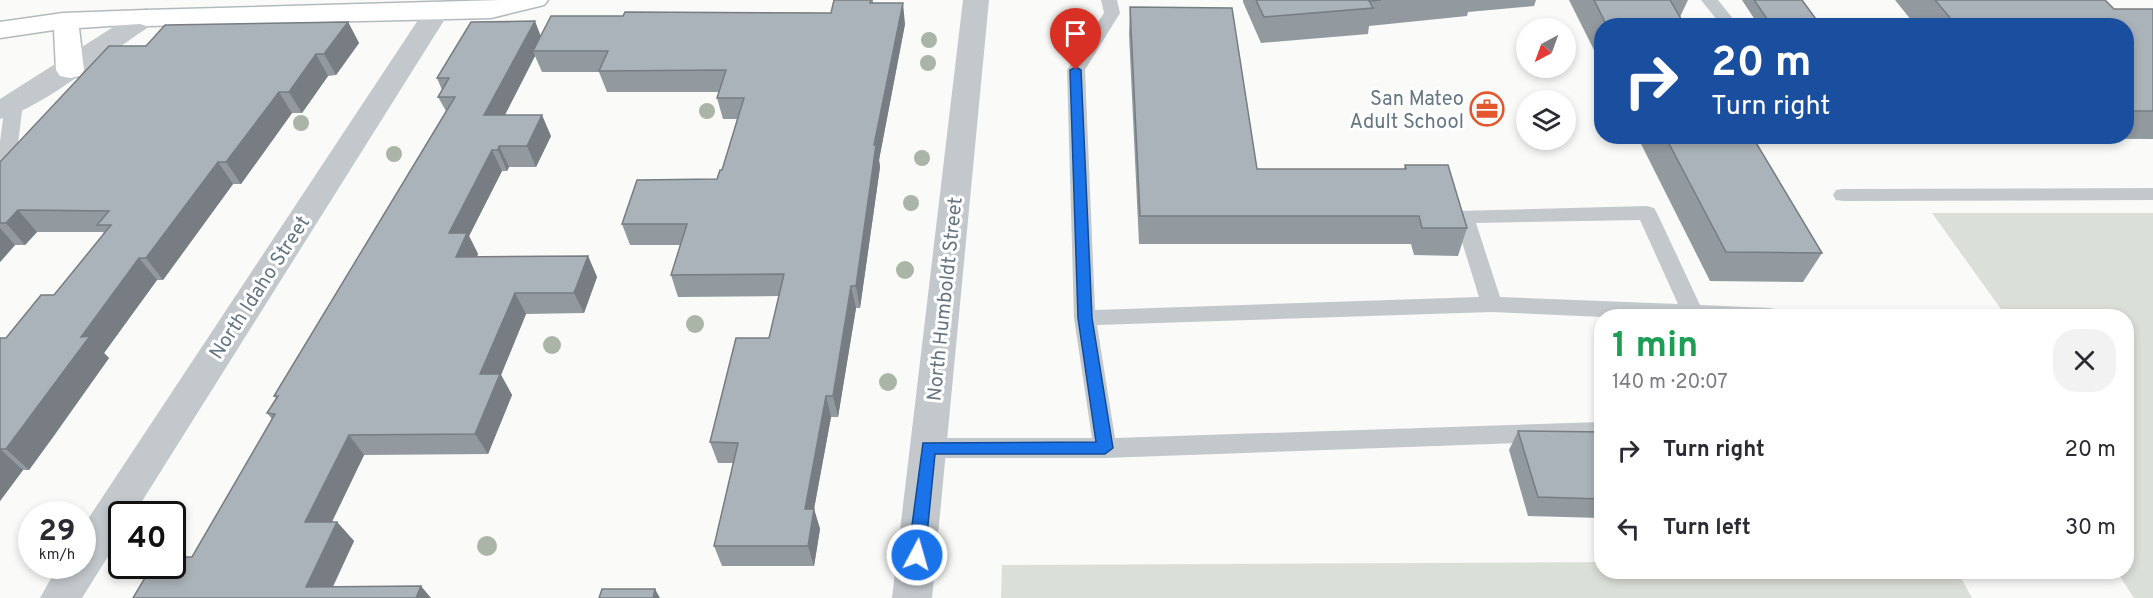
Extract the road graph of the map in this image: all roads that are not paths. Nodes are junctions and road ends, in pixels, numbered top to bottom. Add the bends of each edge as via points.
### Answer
1 (124, 0) edge
2 (535, 0) edge
3 (976, 0) edge
4 (1713, 2) edge
5 (1115, 8) edge
6 (437, 11) junction
7 (146, 18) junction
8 (1725, 18) edge
9 (0, 20) edge
10 (63, 21) junction
11 (0, 30) edge
12 (70, 70) junction
13 (7, 106) edge
14 (0, 164) edge
15 (2153, 194) edge
16 (1843, 195) dead end
17 (1492, 304) junction
18 (1691, 309) edge
19 (1594, 311) edge
20 (1085, 318) junction
21 (1594, 431) edge
22 (928, 448) junction
23 (1105, 448) junction
24 (96, 541) edge
25 (72, 579) edge
26 (60, 598) edge
27 (912, 598) edge

1 - 9 main road via 92,9
2 - 6 main road via 491,10
3 - 22 street, North Humboldt Street
4 - 8 lane
5 - 20 lane via 1076,70
6 - 7 main road
6 - 24 street, North Idaho Street
7 - 10 main road
7 - 12 street via 108,40
10 - 11 main road
10 - 12 main road via 68,33
12 - 13 street
13 - 14 lane via 8,152
15 - 16 lane
17 - 18 lane via 1464,216 1647,213
17 - 19 lane
17 - 20 lane
20 - 23 lane
21 - 23 lane
22 - 23 lane
22 - 27 street, North Humboldt Street
25 - 26 street, North Idaho Street

